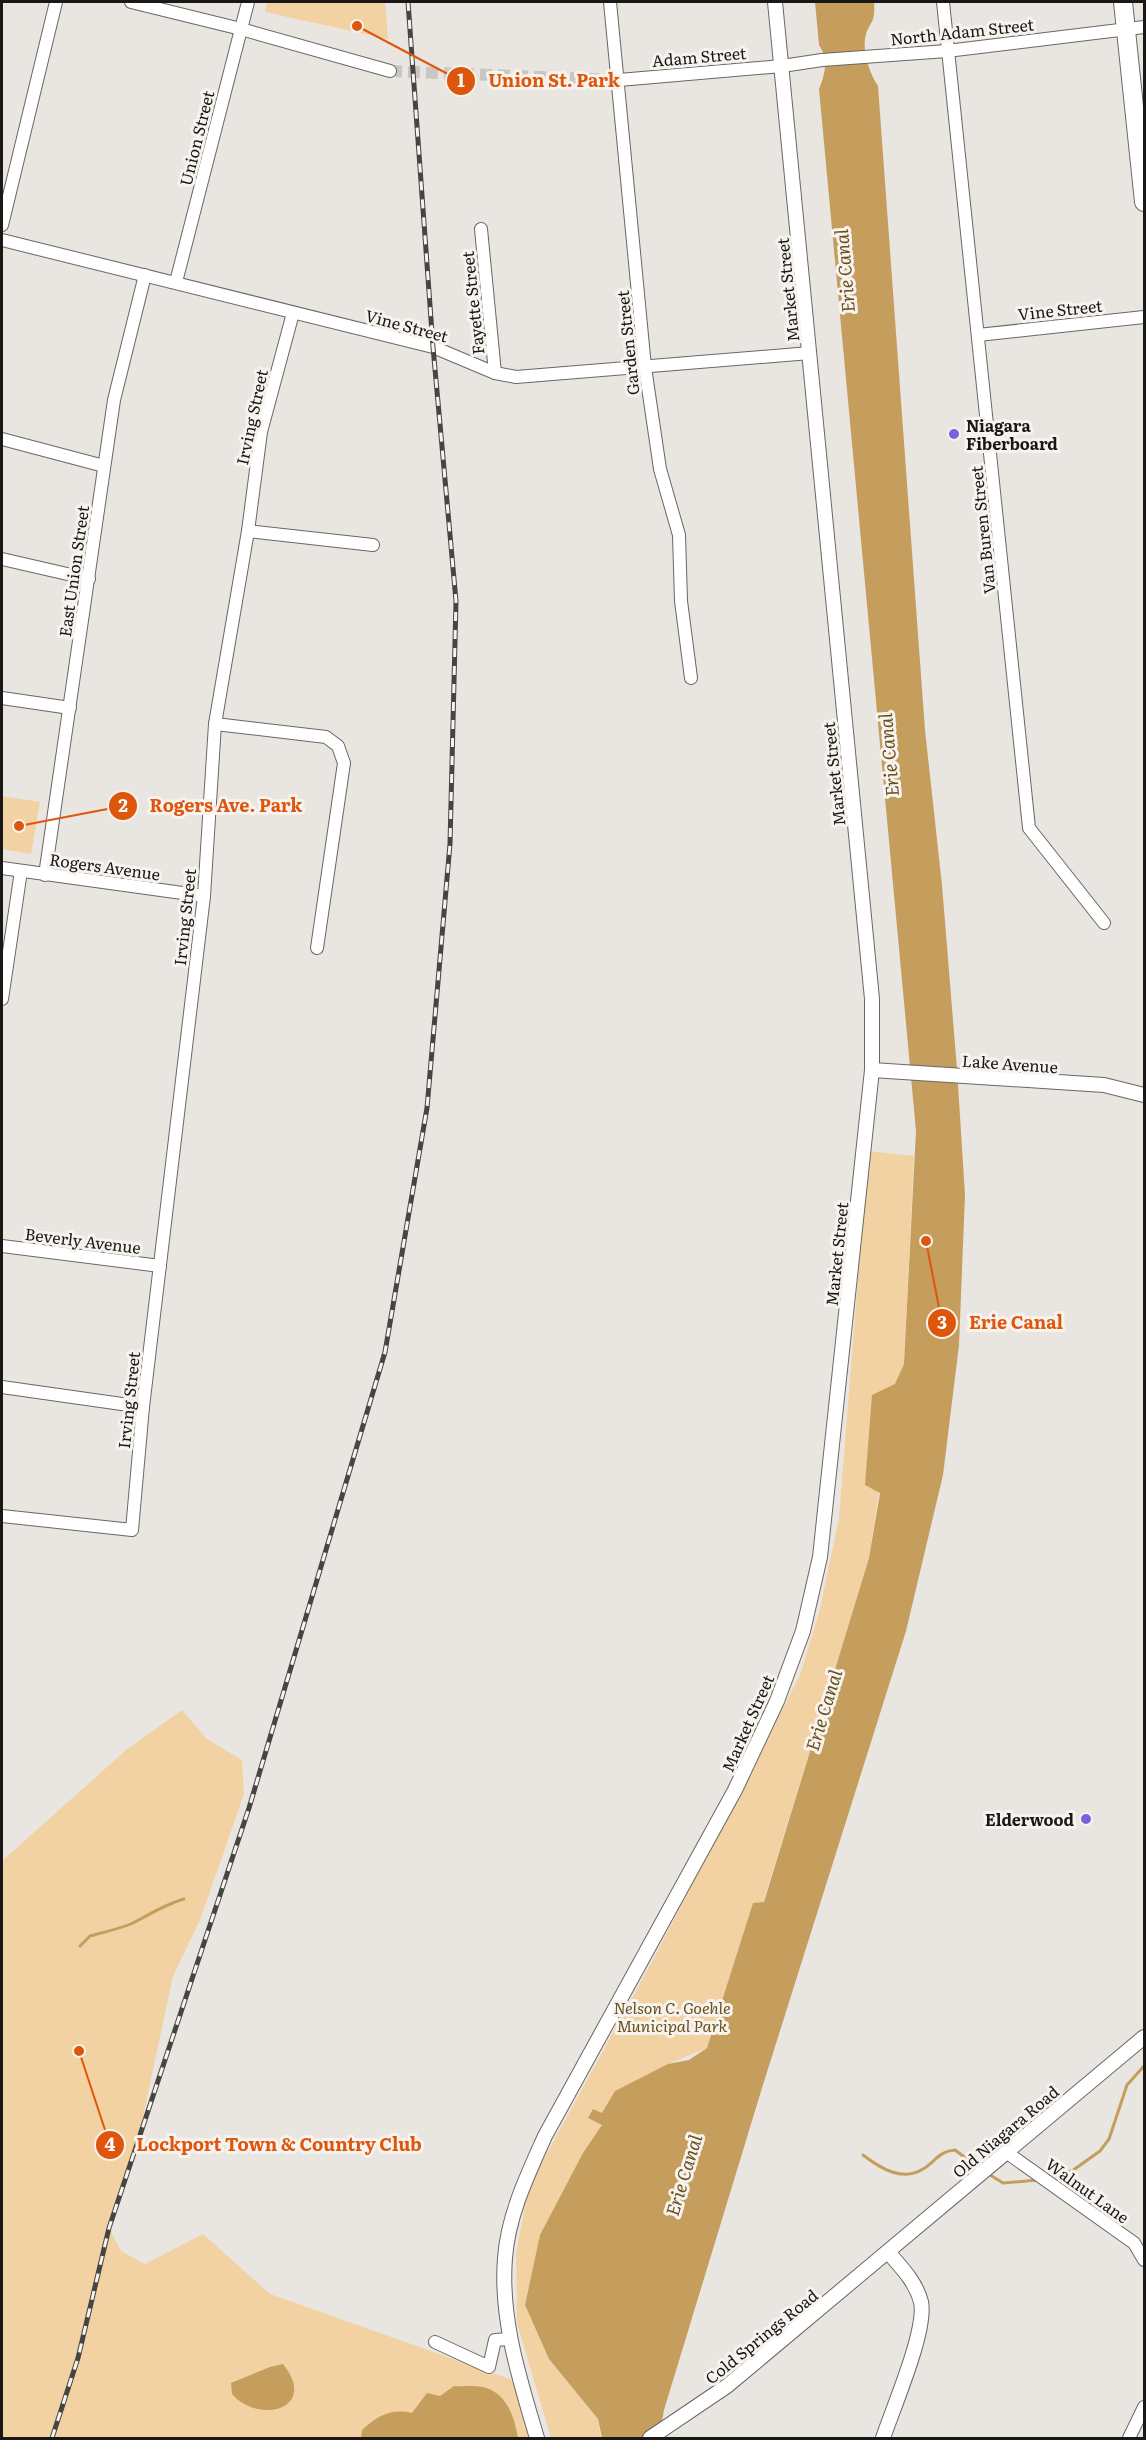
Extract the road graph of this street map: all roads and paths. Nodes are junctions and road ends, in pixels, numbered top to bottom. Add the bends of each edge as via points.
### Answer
1 (56, 2) edge
2 (130, 2) edge
3 (248, 2) edge
4 (610, 2) edge
5 (775, 2) edge
6 (943, 2) edge
7 (1124, 2) edge
8 (1144, 27) edge
9 (241, 29) junction
10 (1126, 29) junction
11 (947, 51) junction
12 (782, 66) junction
13 (390, 71) tunnel mouth
14 (618, 80) junction
15 (1144, 202) edge
16 (2, 225) edge
17 (482, 229) dead end
18 (2, 240) edge
19 (145, 275) junction
20 (176, 282) junction
21 (293, 313) junction
22 (1144, 317) edge
23 (978, 335) junction
24 (810, 353) junction
25 (645, 368) junction
26 (495, 373) junction
27 (2, 439) edge
28 (104, 466) junction
29 (248, 531) junction
30 (373, 545) dead end
31 (2, 560) edge
32 (90, 579) junction
33 (691, 678) dead end
34 (2, 698) edge
35 (70, 708) junction
36 (215, 724) junction
37 (2, 868) edge
38 (21, 871) junction
39 (45, 875) junction
40 (204, 896) junction
41 (1104, 923) dead end
42 (317, 948) dead end
43 (2, 999) edge
44 (872, 1070) junction
45 (1144, 1095) edge
46 (2, 1246) edge
47 (160, 1266) junction
48 (2, 1387) edge
49 (143, 1407) junction
50 (2, 1516) edge
51 (1144, 2037) edge
52 (1006, 2152) junction
53 (888, 2252) junction
54 (1144, 2260) edge
55 (509, 2339) junction
56 (435, 2342) dead end
57 (1144, 2407) edge
58 (537, 2439) edge
59 (650, 2439) edge
60 (883, 2439) edge
61 (1129, 2439) edge

1 - 16 street
2 - 9 street
3 - 9 street, Union Street
4 - 14 street, Garden Street
5 - 12 street, Market Street
6 - 11 street, Van Buren Street
7 - 10 main road
8 - 10 street, North Adam Street
9 - 13 street
9 - 20 street, Union Street
10 - 11 street, North Adam Street
10 - 15 main road
11 - 12 street, North Adam Street
11 - 23 street, Van Buren Street
12 - 14 street, Adam Street
12 - 24 street, Market Street
14 - 25 street, Garden Street
17 - 26 street, Fayette Street
18 - 19 street, Vine Street
19 - 20 street, Vine Street
19 - 28 street, East Union Street via 114,400
20 - 21 street, Vine Street
21 - 26 street, Vine Street via 433,347
21 - 29 street, Irving Street via 261,432
22 - 23 street, Vine Street
23 - 41 street, Van Buren Street via 1029,828
24 - 25 street, Vine Street
24 - 44 street, Market Street via 872,999
25 - 26 street, Vine Street via 516,377
25 - 33 street, Garden Street via 660,469 679,535 681,601
27 - 28 street
28 - 32 street, East Union Street
29 - 30 street
29 - 36 street, Irving Street
31 - 32 street
32 - 35 street, East Union Street
34 - 35 street
35 - 39 street, East Union Street
36 - 40 street, Irving Street
36 - 42 street via 326,737 338,746 344,763
37 - 38 street, Rogers Avenue
38 - 39 street, Rogers Avenue
38 - 43 street
39 - 40 street, Rogers Avenue
40 - 47 street, Irving Street
44 - 45 street, Lake Avenue via 1104,1085
44 - 55 street, Market Street via 820,1557 803,1631 777,1701 735,1790 545,2136 520,2193 505,2258
46 - 47 street, Beverly Avenue
47 - 49 street, Irving Street
48 - 49 street
49 - 50 street, Irving Street via 132,1530
51 - 52 street, Old Niagara Road
52 - 53 street, Old Niagara Road
52 - 54 street, Walnut Lane via 1134,2243
53 - 59 street, Cold Springs Road via 694,2411
53 - 60 street via 916,2288 922,2314
55 - 56 street via 495,2340 489,2367
55 - 58 street, Market Street
57 - 61 street

